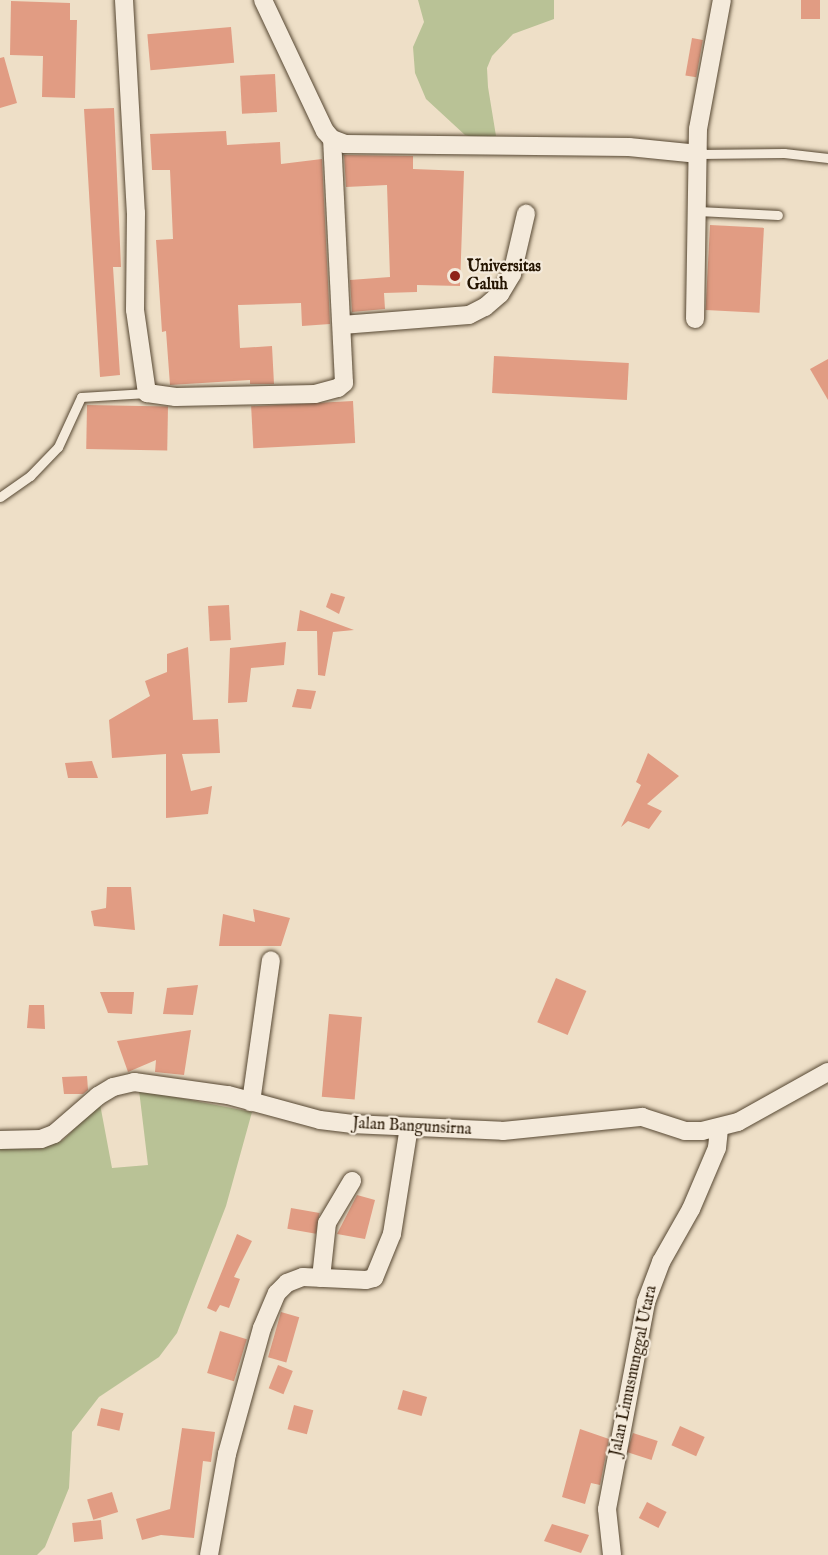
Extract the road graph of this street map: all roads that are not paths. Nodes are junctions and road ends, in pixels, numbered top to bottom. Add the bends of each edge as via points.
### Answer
1 (124, 0) edge
2 (263, 0) edge
3 (722, 0) edge
4 (332, 140) junction
5 (699, 154) junction
6 (828, 158) edge
7 (698, 211) junction
8 (526, 214) dead end
9 (778, 215) dead end
10 (695, 319) dead end
11 (342, 325) junction
12 (147, 393) junction
13 (0, 497) edge
14 (271, 960) dead end
15 (828, 1072) edge
16 (251, 1102) junction
17 (409, 1127) junction
18 (719, 1129) junction
19 (0, 1140) edge
20 (352, 1181) dead end
21 (321, 1278) junction
22 (209, 1555) edge
23 (612, 1555) edge

1 - 12 street via 135,202 135,309
2 - 4 street
3 - 5 street via 700,114
4 - 5 street via 345,144 629,147
4 - 11 street
5 - 6 lane via 784,153
5 - 7 street
7 - 9 lane
7 - 10 street
8 - 11 street via 512,274 500,294 485,307 469,315
11 - 12 street via 344,383 338,388 315,394 176,397
12 - 13 lane via 81,397 58,447 30,476
14 - 16 street
15 - 18 street, Jalan Bangunsirna
16 - 17 street, Jalan Bangunsirna via 320,1120
16 - 19 street, Jalan Bangunsirna via 158,1083 134,1082 98,1096 54,1134 41,1139
17 - 18 street, Jalan Bangunsirna via 534,1130 642,1117 685,1131
17 - 21 street via 392,1234 376,1274 366,1281
18 - 23 street, Jalan Limusnunggal Utara via 717,1148 691,1209 661,1262 646,1302 607,1509
20 - 21 street via 327,1223
21 - 22 street via 298,1278 282,1287 262,1328 227,1454

